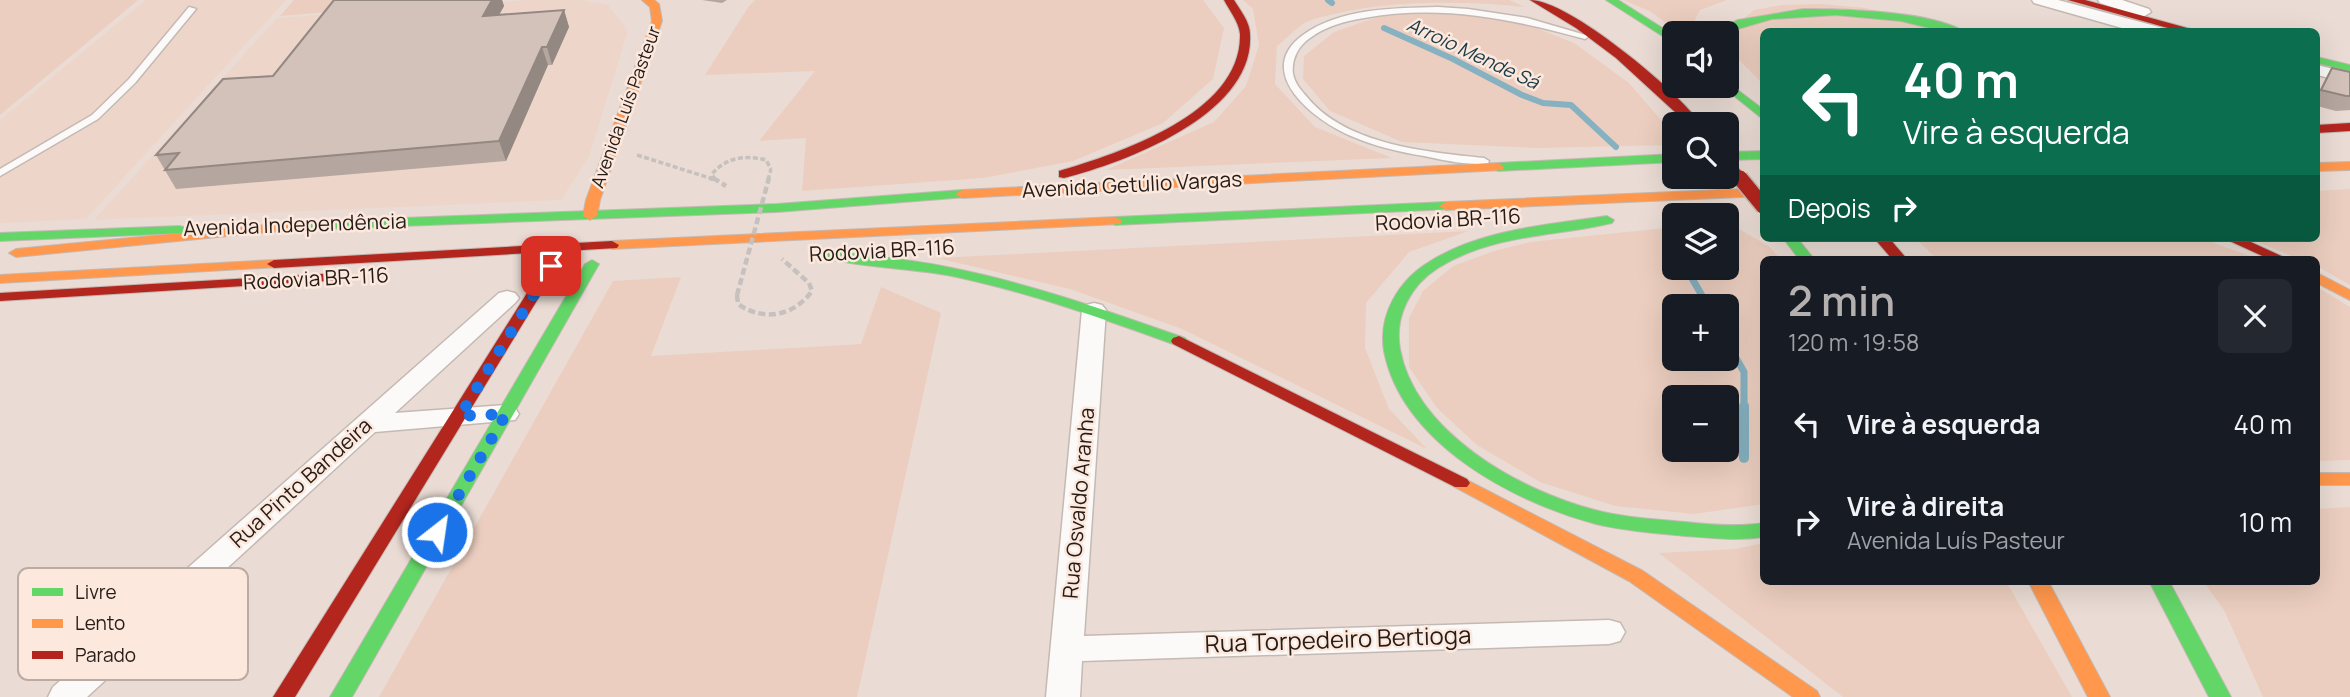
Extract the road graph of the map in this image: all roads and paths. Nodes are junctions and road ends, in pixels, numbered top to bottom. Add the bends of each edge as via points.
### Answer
1 (647, 0) edge
2 (665, 0) edge
3 (1229, 0) edge
4 (1535, 0) edge
5 (1611, 0) edge
6 (2040, 0) edge
7 (2073, 0) edge
8 (2106, 0) edge
9 (192, 9) dead end
10 (1725, 21) edge
11 (657, 22) junction
12 (1948, 28) edge
13 (2142, 28) edge
14 (2183, 28) edge
15 (2187, 28) edge
16 (1662, 33) edge
17 (1605, 42) junction
18 (2320, 61) edge
19 (2350, 68) edge
20 (2320, 71) edge
21 (2350, 78) edge
22 (1739, 91) edge
23 (1739, 96) edge
24 (1747, 103) junction
25 (1683, 112) edge
26 (1760, 113) edge
27 (2350, 127) edge
28 (2320, 129) edge
29 (612, 144) junction
30 (1760, 155) edge
31 (1739, 156) edge
32 (1662, 158) edge
33 (1513, 164) junction
34 (2350, 166) edge
35 (2320, 167) edge
36 (1760, 168) edge
37 (1739, 169) edge
38 (1662, 172) edge
39 (0, 173) edge
40 (1739, 177) edge
41 (713, 179) junction
42 (729, 187) dead end
43 (988, 192) junction
44 (1760, 192) edge
45 (757, 195) dead end
46 (1760, 201) edge
47 (1760, 206) edge
48 (1739, 207) edge
49 (777, 208) junction
50 (1662, 210) edge
51 (1662, 211) edge
52 (590, 216) junction
53 (280, 227) junction
54 (1241, 232) dead end
55 (0, 237) edge
56 (347, 240) dead end
57 (1885, 242) edge
58 (2240, 242) edge
59 (278, 244) dead end
60 (912, 250) dead end
61 (829, 254) junction
62 (0, 256) edge
63 (779, 256) joint
64 (1899, 256) edge
65 (2274, 256) edge
66 (551, 266) junction
67 (529, 267) dead end
68 (184, 269) junction
69 (0, 279) edge
70 (2320, 279) edge
71 (2350, 296) edge
72 (0, 297) edge
73 (507, 298) dead end
74 (1094, 310) junction
75 (506, 414) junction
76 (460, 416) junction
77 (366, 424) junction
78 (2320, 479) edge
79 (2350, 479) edge
80 (1760, 531) edge
81 (207, 568) edge
82 (2040, 585) edge
83 (2161, 585) edge
84 (1609, 632) dead end
85 (1067, 649) junction
86 (84, 680) edge
87 (65, 697) edge
88 (284, 697) edge
89 (341, 697) edge
90 (1063, 697) edge
91 (1809, 697) edge
92 (2099, 697) edge
93 (2220, 697) edge

1 - 11 main road via 655,6
2 - 11 street, Avenida Luís Pasteur
3 - 43 main road via 1248,36 1243,58 1230,83 1185,125 1119,157
4 - 17 main road
5 - 16 main road
6 - 13 street
7 - 14 main road
8 - 15 street
9 - 39 lane via 95,117
10 - 12 main road via 1742,9 1801,0 1901,12
11 - 29 main road, Avenida Luís Pasteur
17 - 25 main road via 1641,69
17 - 33 lane via 1503,13 1423,6 1363,13 1339,21 1304,38 1293,51 1287,65 1290,80 1309,107 1325,119 1354,133 1426,154
18 - 19 main road
20 - 21 street
22 - 24 main road
23 - 24 main road
24 - 26 main road
27 - 28 main road
29 - 41 path
29 - 52 main road, Avenida Luís Pasteur
30 - 31 main road
32 - 33 main road, Avenida Getúlio Vargas
33 - 43 main road, Avenida Getúlio Vargas
34 - 35 main road
36 - 37 main road
38 - 56 main road, Rodovia BR-116
40 - 46 main road, bridge
41 - 42 path
41 - 63 path, bridge via 715,169 739,158 766,160 771,169 737,295 745,310 781,313 807,300 812,291 809,283
43 - 49 main road, Avenida Getúlio Vargas
44 - 68 main road, Rodovia BR-116 via 699,240
45 - 49 path
47 - 48 main road, Rodovia BR-116
49 - 52 main road, Avenida Getúlio Vargas
50 - 54 main road, Rodovia BR-116
51 - 80 main road via 1519,235 1433,265 1394,305 1388,329 1391,356 1402,388 1423,417 1489,469 1534,493 1584,513 1633,525 1720,536
52 - 53 main road, Avenida Independência
53 - 55 main road, Avenida Independência
53 - 62 main road
57 - 64 main road
58 - 65 main road
59 - 62 main road, Rodovia BR-116
60 - 61 main road, Rodovia BR-116
61 - 63 main road, Rodovia BR-116
61 - 74 main road via 951,272
66 - 67 main road
66 - 75 main road via 599,264
66 - 76 main road
68 - 69 main road, Rodovia BR-116
68 - 72 main road, Rodovia BR-116 via 345,277
70 - 71 main road
73 - 77 street, Rua Pinto Bandeira
74 - 85 street, Rua Osvaldo Aranha
74 - 91 main road via 1183,343 1636,576
75 - 76 street
75 - 89 main road
76 - 77 street
76 - 88 main road
77 - 81 street, Rua Pinto Bandeira
78 - 79 main road
82 - 92 main road
83 - 93 main road
84 - 85 street, Rua Torpedeiro Bertioga
85 - 90 street, Rua Osvaldo Aranha
86 - 87 street, Rua Pinto Bandeira

